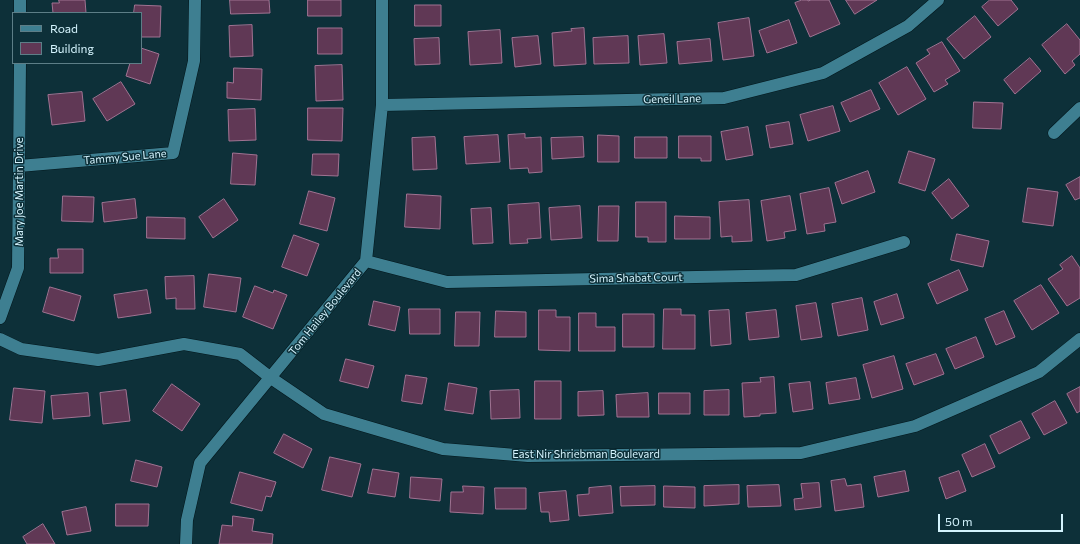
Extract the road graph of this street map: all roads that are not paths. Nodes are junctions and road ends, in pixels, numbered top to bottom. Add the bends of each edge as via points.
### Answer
1 (20, 0) edge
2 (195, 0) edge
3 (382, 0) edge
4 (938, 0) edge
5 (20, 12) edge
6 (20, 64) edge
7 (382, 105) junction
8 (1080, 108) edge
9 (1054, 133) dead end
10 (19, 166) junction
11 (904, 242) dead end
12 (366, 261) junction
13 (0, 318) edge
14 (0, 339) edge
15 (1080, 339) edge
16 (271, 378) junction
17 (186, 544) edge

1 - 5 street
2 - 10 street, Tammy Sue Lane via 194,61 173,153
3 - 7 street, Tom Hailey Boulevard
4 - 7 street, Geneil Lane via 908,26 823,73 724,98
6 - 10 street, Mary Joe Martin Drive
7 - 12 street, Tom Hailey Boulevard
8 - 9 street
10 - 13 street, Mary Joe Martin Drive via 18,268
11 - 12 street, Sima Shabat Court via 796,275 447,282
12 - 16 street, Tom Hailey Boulevard
14 - 16 street, East Nir Shriebman Boulevard via 21,349 98,360 184,344 240,354
15 - 16 street, East Nir Shriebman Boulevard via 1039,372 915,426 801,453 528,456 443,449 324,414
16 - 17 street, Tom Hailey Boulevard via 200,463 187,520

